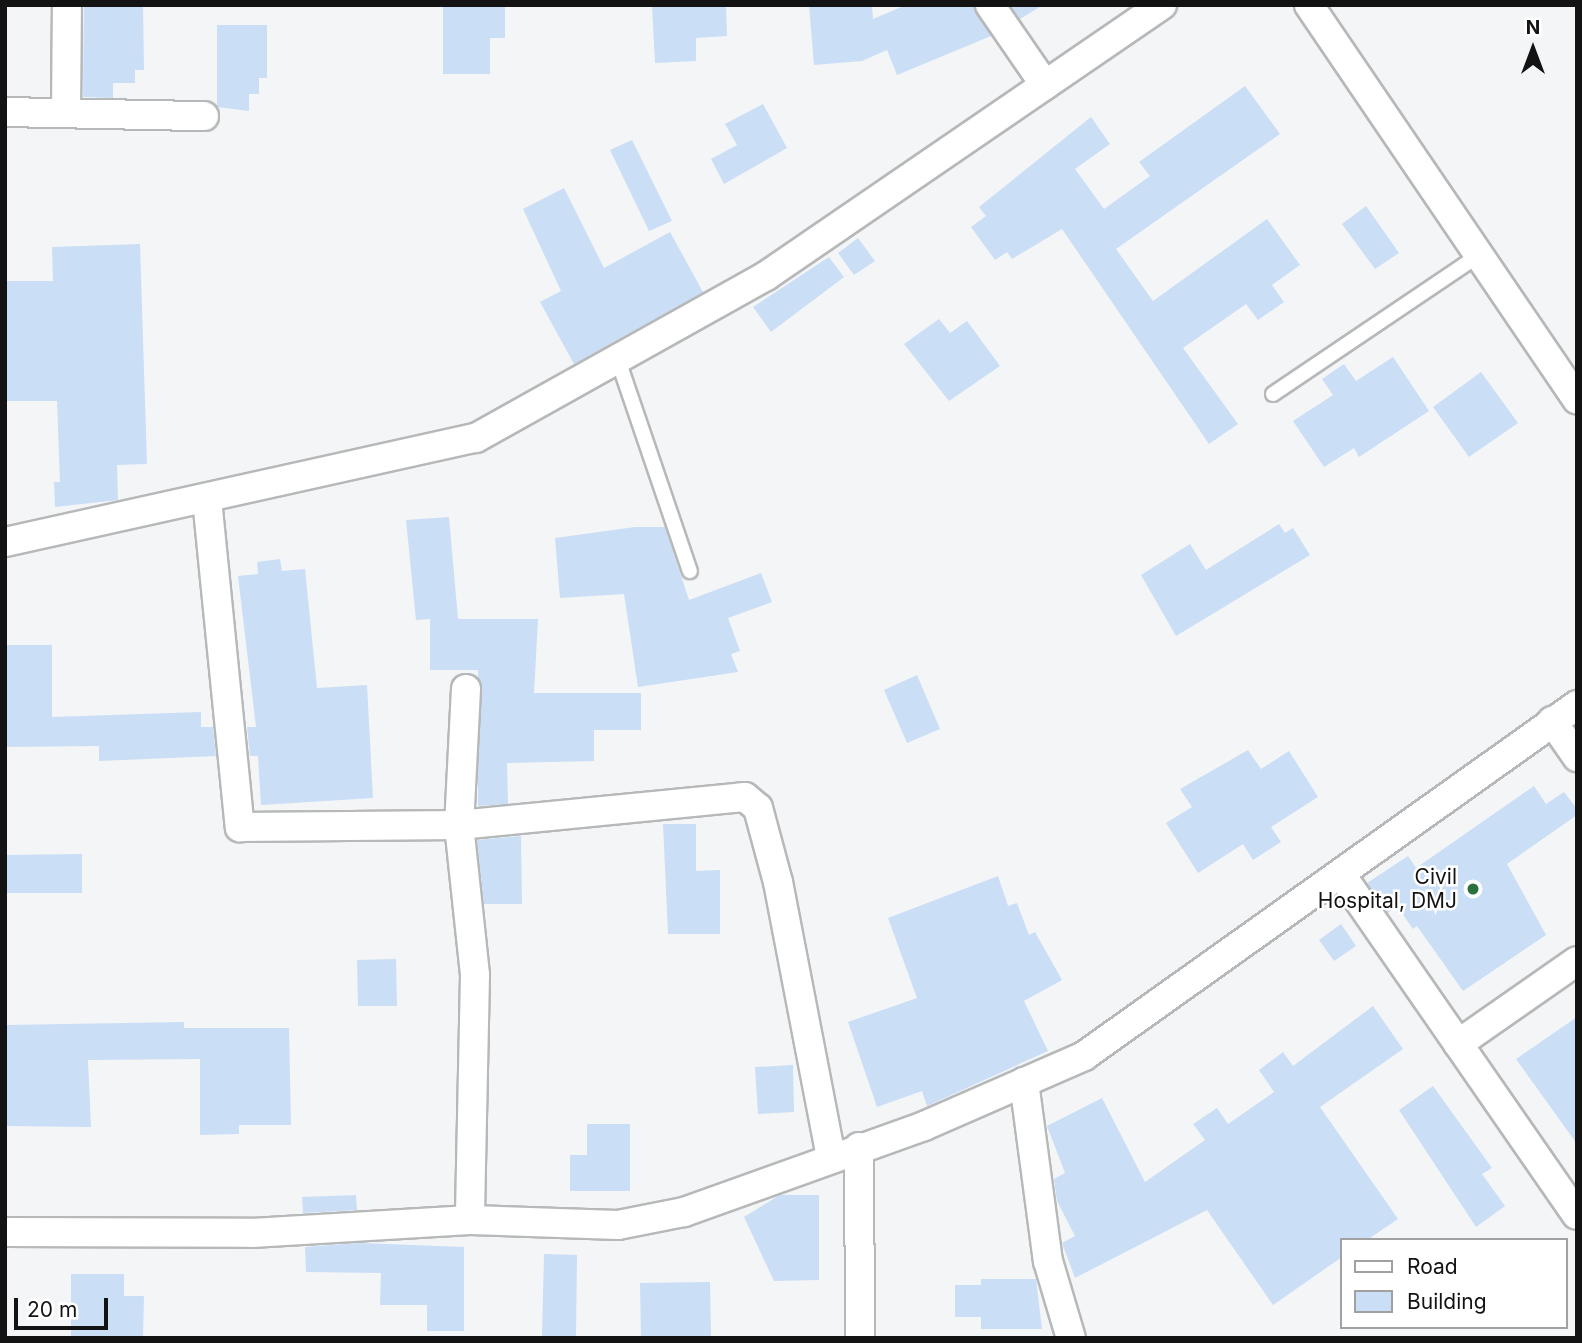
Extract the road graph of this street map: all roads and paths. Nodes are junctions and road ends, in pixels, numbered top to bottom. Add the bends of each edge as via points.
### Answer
1 (66, 5) edge
2 (990, 5) edge
3 (1162, 5) edge
4 (1309, 5) edge
5 (1045, 85) junction
6 (5, 112) edge
7 (66, 113) junction
8 (204, 116) dead end
9 (1479, 255) junction
10 (618, 360) junction
11 (1273, 394) dead end
12 (1577, 400) edge
13 (207, 499) junction
14 (5, 542) edge
15 (690, 571) dead end
16 (466, 689) dead end
17 (1577, 705) edge
18 (1552, 721) junction
19 (1577, 757) edge
20 (459, 825) junction
21 (1342, 877) junction
22 (1577, 961) edge
23 (1458, 1044) junction
24 (1024, 1082) junction
25 (859, 1147) junction
26 (831, 1158) junction
27 (1577, 1215) edge
28 (470, 1220) junction
29 (5, 1232) edge
30 (860, 1338) edge
31 (1071, 1338) edge

1 - 7 street
2 - 5 street
3 - 5 street
4 - 9 street
5 - 10 street via 765,276
6 - 7 street
7 - 8 street
9 - 11 lane
9 - 12 street
10 - 13 street via 476,438
10 - 15 lane
13 - 14 street
13 - 20 street via 240,827
16 - 20 street
17 - 18 street
18 - 19 street
18 - 21 street
20 - 26 street via 745,797 758,808
20 - 28 street via 475,975
21 - 23 street
21 - 24 street via 1084,1056
22 - 23 street
23 - 27 street
24 - 25 street
24 - 31 street via 1048,1261
25 - 26 street
25 - 30 street
26 - 28 street via 684,1212 618,1225
28 - 29 street via 252,1233

